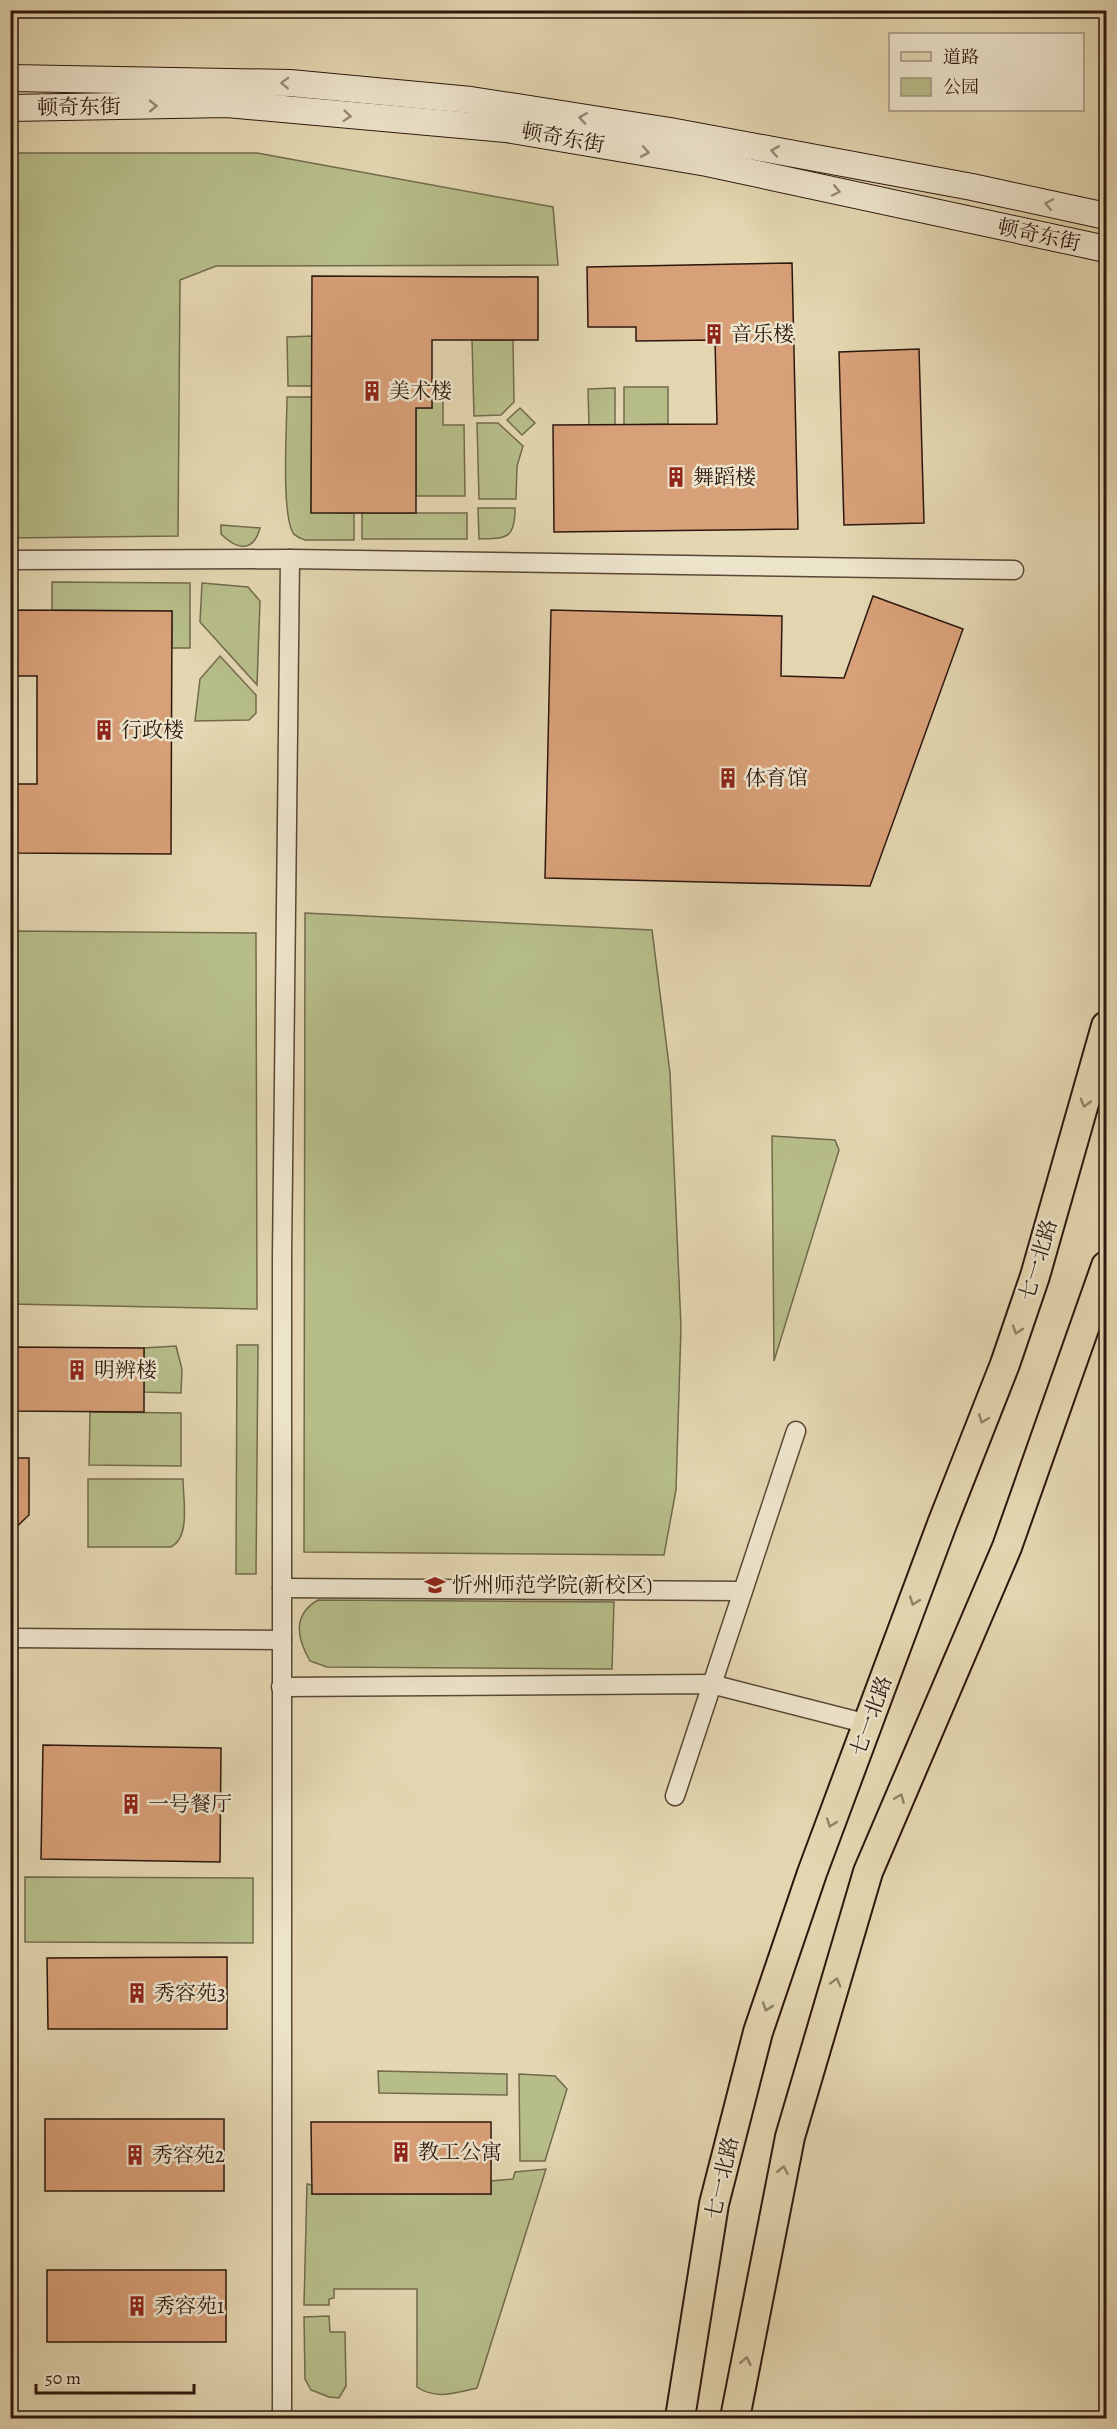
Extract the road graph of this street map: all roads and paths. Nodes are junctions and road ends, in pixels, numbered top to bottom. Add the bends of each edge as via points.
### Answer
1 (10, 78) edge
2 (10, 108) edge
3 (1107, 216) edge
4 (1107, 249) edge
5 (10, 560) edge
6 (290, 560) junction
7 (1014, 570) dead end
8 (1107, 1026) edge
9 (1107, 1266) edge
10 (796, 1431) dead end
11 (282, 1588) junction
12 (742, 1591) junction
13 (10, 1638) edge
14 (282, 1640) junction
15 (711, 1684) junction
16 (281, 1687) junction
17 (868, 1724) junction
18 (675, 1796) dead end
19 (282, 2418) edge
20 (680, 2418) edge
21 (735, 2418) edge

3 -> 1 main road, 顿奇东街 via 682,134 471,100 290,83
2 -> 4 main road, 顿奇东街 via 227,104 506,129 707,163
5 - 6 street
6 - 7 street
6 - 11 street
8 -> 17 main road, 七一北路 via 1024,1309
21 -> 9 main road via 790,2137 868,1872 1007,1547
10 - 12 street
11 - 12 street
11 - 14 street
12 - 15 street
13 - 14 street
14 - 16 street
15 - 16 street
15 - 17 street
15 - 18 street
16 - 19 street
17 -> 20 main road, 七一北路 via 758,2032 714,2204

